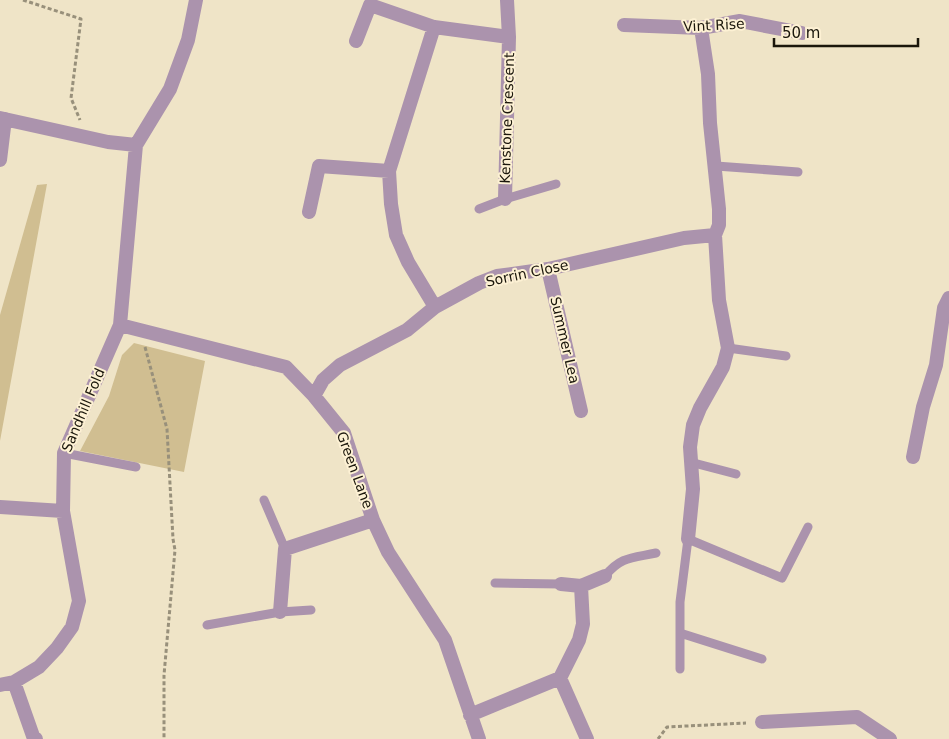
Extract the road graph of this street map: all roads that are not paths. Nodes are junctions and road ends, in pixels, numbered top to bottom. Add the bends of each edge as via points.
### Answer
1 (196, 0) edge
2 (507, 0) edge
3 (624, 25) dead end
4 (434, 26) junction
5 (701, 28) junction
6 (802, 33) dead end
7 (509, 37) junction
8 (356, 41) dead end
9 (2, 118) edge
10 (136, 145) junction
11 (0, 160) edge
12 (716, 166) junction
13 (389, 171) junction
14 (798, 172) dead end
15 (556, 184) dead end
16 (505, 199) junction
17 (479, 209) dead end
18 (309, 212) dead end
19 (715, 235) junction
20 (548, 269) junction
21 (949, 298) edge
22 (435, 307) junction
23 (120, 325) junction
24 (728, 348) junction
25 (786, 356) dead end
26 (314, 396) junction
27 (581, 411) dead end
28 (64, 453) junction
29 (913, 457) dead end
30 (690, 462) junction
31 (136, 467) dead end
32 (736, 474) dead end
33 (264, 500) dead end
34 (0, 507) edge
35 (63, 511) junction
36 (372, 520) junction
37 (808, 527) dead end
38 (688, 539) junction
39 (286, 549) junction
40 (656, 553) dead end
41 (605, 576) joint
42 (495, 583) dead end
43 (561, 584) joint
44 (581, 586) junction
45 (311, 610) dead end
46 (280, 612) junction
47 (207, 625) dead end
48 (680, 634) junction
49 (762, 659) dead end
50 (680, 669) dead end
51 (560, 678) junction
52 (14, 682) junction
53 (0, 685) edge
54 (470, 715) junction
55 (762, 722) road end
56 (36, 739) edge
57 (479, 739) edge
58 (587, 739) edge
59 (890, 739) edge

1 - 10 street via 188,40 170,89
2 - 7 street, Kenstone Crescent
3 - 5 street, Vint Rise
4 - 7 street, Kenstone Crescent
4 - 8 street, Kenstone Crescent via 370,5
4 - 13 street
5 - 6 street, Vint Rise via 740,21
5 - 12 street
7 - 16 street, Kenstone Crescent
9 - 10 street via 108,142
9 - 11 street
10 - 23 street, Sandhill Fold
12 - 14 lane
12 - 19 street via 719,208
13 - 18 street via 319,166
13 - 22 street via 396,234 408,262
15 - 16 lane
16 - 17 lane
19 - 20 street, Sorrin Close via 684,238
19 - 24 street via 719,300
20 - 22 street, Sorrin Close via 497,276
20 - 27 street, Summer Lea
21 - 29 street via 944,308 936,365
22 - 26 street, Sorrin Close via 407,330 340,365 323,380
23 - 26 street, Green Lane via 286,367
23 - 28 street, Sandhill Fold
24 - 25 lane
24 - 30 street via 723,367 693,425
26 - 36 street, Green Lane via 344,433
28 - 31 lane
28 - 35 street, Sandhill Fold
30 - 32 lane
30 - 38 street via 693,489
33 - 39 lane
34 - 35 street
35 - 52 street, Sandhill Fold via 79,601 72,627 38,667
36 - 39 street
36 - 54 street, Green Lane via 388,552 445,640
37 - 38 lane via 782,578
38 - 48 lane via 680,602
39 - 46 street
40 - 41 lane via 620,561
41 - 44 street
42 - 43 lane
43 - 44 street
44 - 51 street via 584,624 580,640
45 - 46 lane
46 - 47 lane
48 - 49 lane
48 - 50 lane
51 - 54 street
51 - 58 street
52 - 53 street, Sandhill Fold
52 - 56 street
54 - 57 street, Green Lane
55 - 59 street via 857,717

